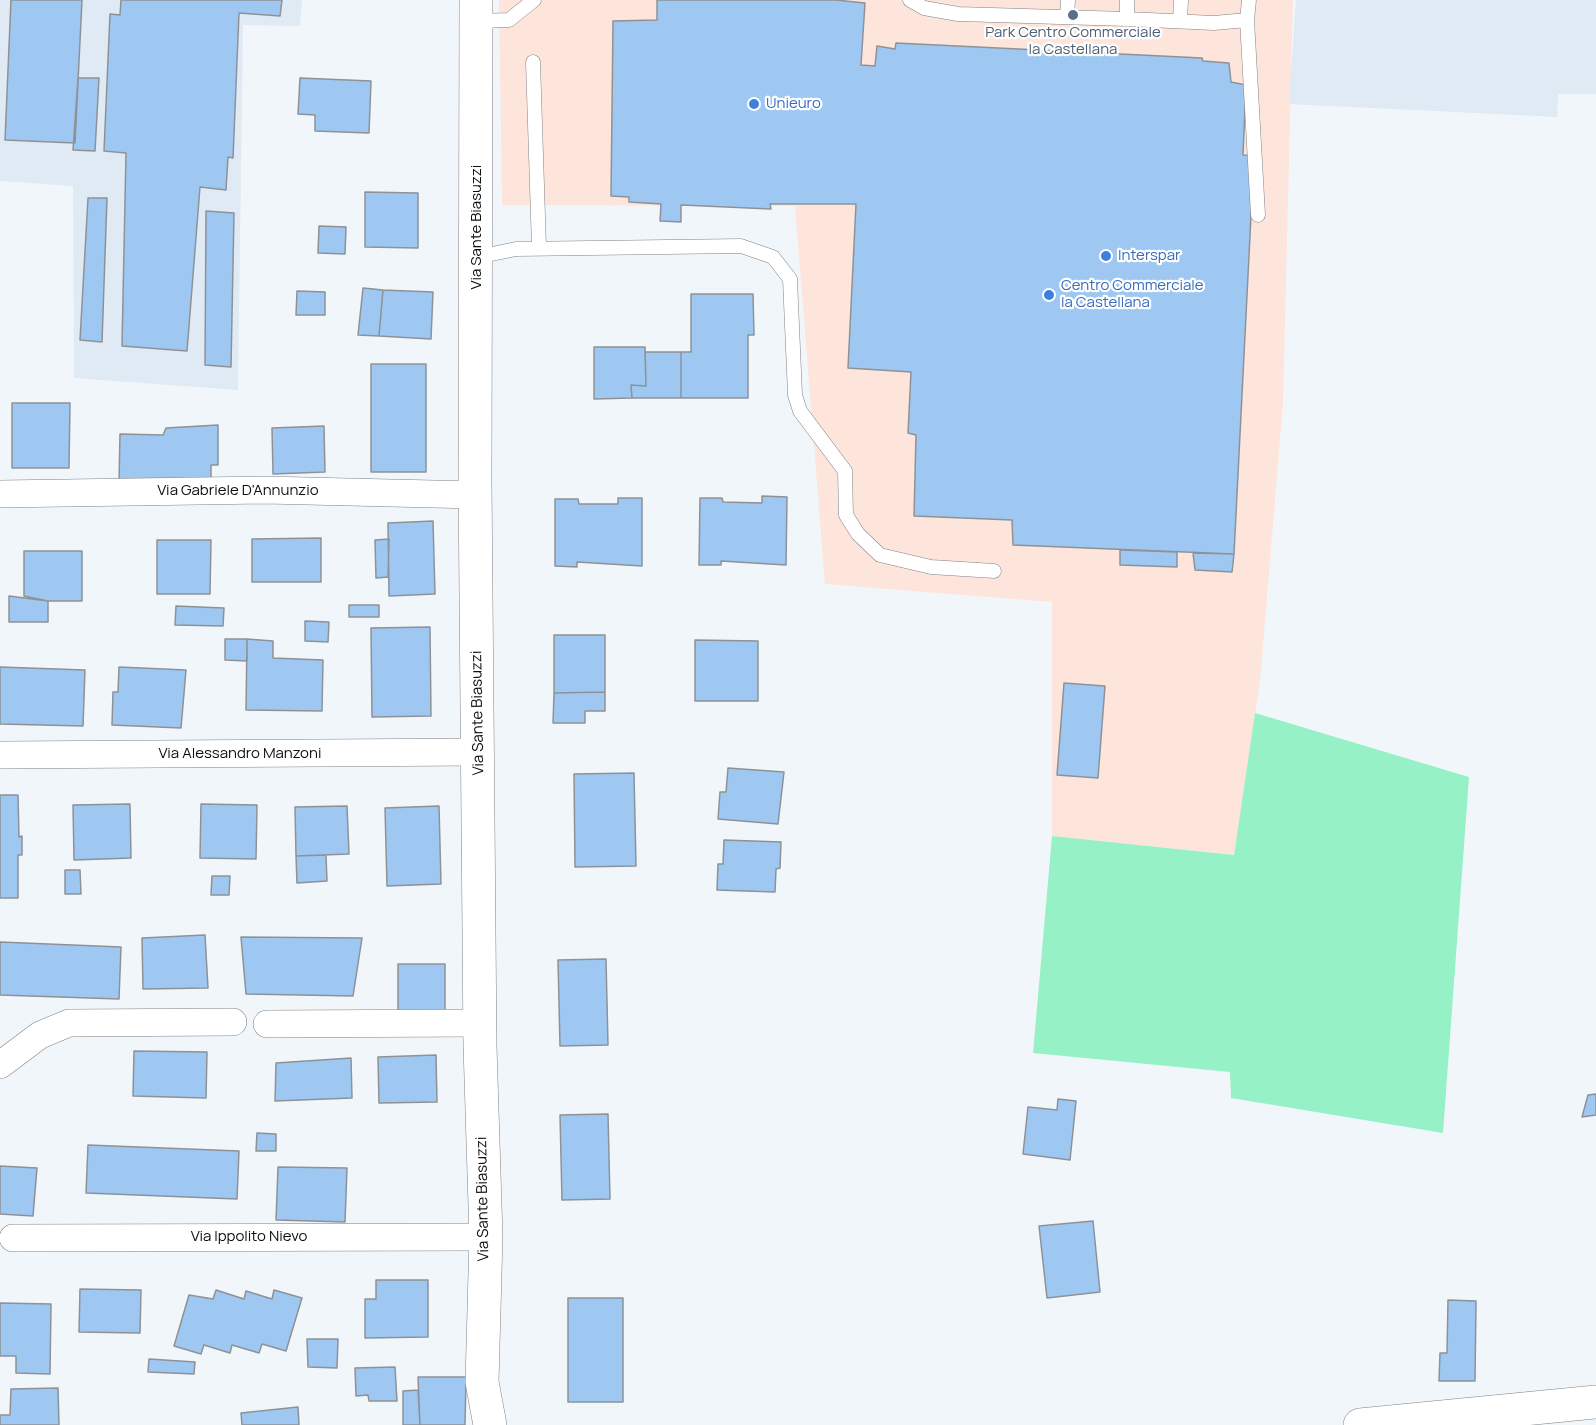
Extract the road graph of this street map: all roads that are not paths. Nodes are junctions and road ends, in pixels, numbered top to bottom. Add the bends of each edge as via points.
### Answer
1 (534, 0) edge
2 (1001, 0) edge
3 (1068, 0) edge
4 (1127, 0) edge
5 (1181, 0) edge
6 (1249, 0) edge
7 (912, 1) edge
8 (476, 11) edge
9 (1001, 15) junction
10 (1067, 17) junction
11 (1127, 19) junction
12 (1247, 20) junction
13 (1180, 21) junction
14 (533, 62) dead end
15 (1258, 215) dead end
16 (539, 248) junction
17 (477, 257) junction
18 (0, 494) edge
19 (476, 495) junction
20 (994, 571) dead end
21 (479, 752) junction
22 (0, 755) edge
23 (233, 1022) dead end
24 (480, 1023) junction
25 (267, 1024) dead end
26 (0, 1065) edge
27 (486, 1237) junction
28 (13, 1238) dead end
29 (1596, 1402) edge
30 (490, 1425) edge
31 (1360, 1425) edge

1 - 8 lane via 509,20
2 - 9 lane
3 - 10 lane
4 - 11 lane
5 - 13 lane
6 - 12 lane
7 - 9 lane via 924,8 958,14
8 - 17 street, Via Sante Biasuzzi
9 - 10 lane
10 - 11 lane
11 - 13 lane
12 - 13 lane
12 - 15 lane
14 - 16 lane
16 - 17 lane
16 - 20 lane via 741,246 773,257 790,279 795,394 800,411 845,471 846,515 858,534 880,555 931,567
17 - 19 street, Via Sante Biasuzzi
18 - 19 street, Via Gabriele D'Annunzio via 265,490
19 - 21 street, Via Sante Biasuzzi
21 - 22 street, Via Alessandro Manzoni
21 - 24 street, Via Sante Biasuzzi
23 - 26 street via 69,1023 40,1035
24 - 25 street
24 - 27 street, Via Sante Biasuzzi
27 - 28 street, Via Ippolito Nievo
27 - 30 street, Via Sante Biasuzzi via 482,1382
29 - 31 street

